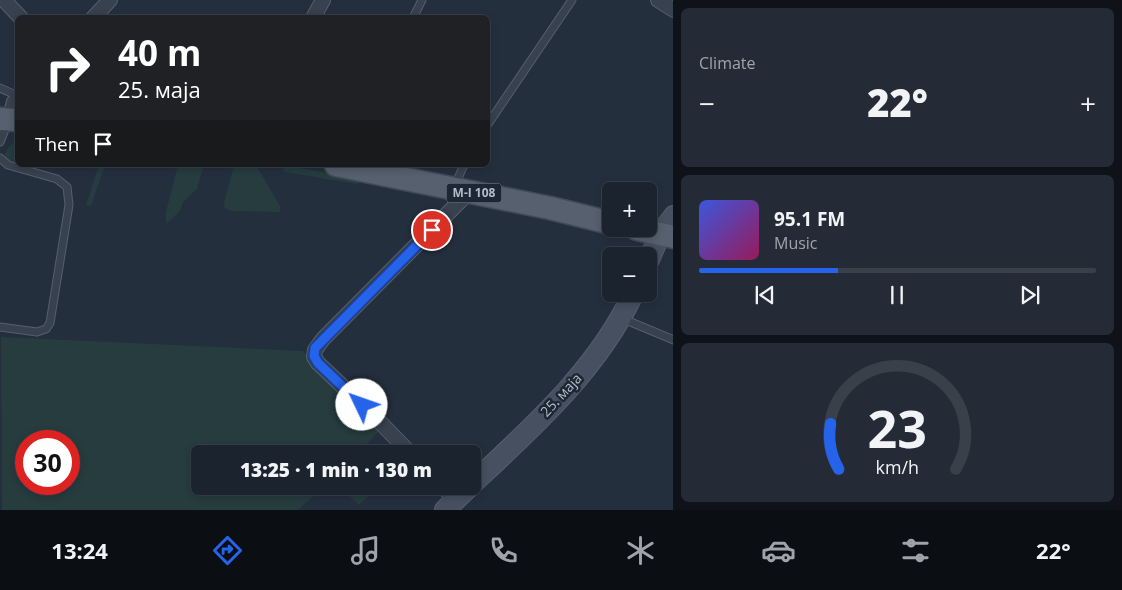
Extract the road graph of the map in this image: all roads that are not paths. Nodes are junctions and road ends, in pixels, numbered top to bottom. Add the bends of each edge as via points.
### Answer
1 (4, 0) edge
2 (110, 0) edge
3 (322, 0) edge
4 (422, 0) edge
5 (572, 0) edge
6 (658, 0) edge
7 (673, 10) edge
8 (18, 15) edge
9 (96, 15) edge
10 (314, 15) edge
11 (414, 15) edge
12 (0, 88) edge
13 (15, 96) edge
14 (15, 101) edge
15 (9, 119) edge
16 (490, 121) edge
17 (0, 142) edge
18 (0, 158) edge
19 (346, 167) edge
20 (464, 167) edge
21 (461, 191) junction
22 (673, 216) edge
23 (602, 221) edge
24 (667, 236) edge
25 (657, 249) edge
26 (629, 302) edge
27 (621, 318) junction
28 (0, 327) edge
29 (673, 340) edge
30 (402, 445) edge
31 (481, 476) edge

1 - 8 street
2 - 9 street
3 - 10 street
4 - 11 lane
5 - 16 lane
6 - 7 street
12 - 13 lane
14 - 15 street
15 - 17 lane
18 - 28 lane via 8,165 57,179 68,187 69,205 50,323 46,329 37,332
19 - 21 main road, M-I 108
20 - 21 lane
21 - 23 main road, M-I 108
21 - 30 street via 314,350 314,356 325,371
22 - 24 street
24 - 25 street
26 - 27 street, 25. маја
27 - 29 lane
27 - 31 street, 25. маја via 582,373

